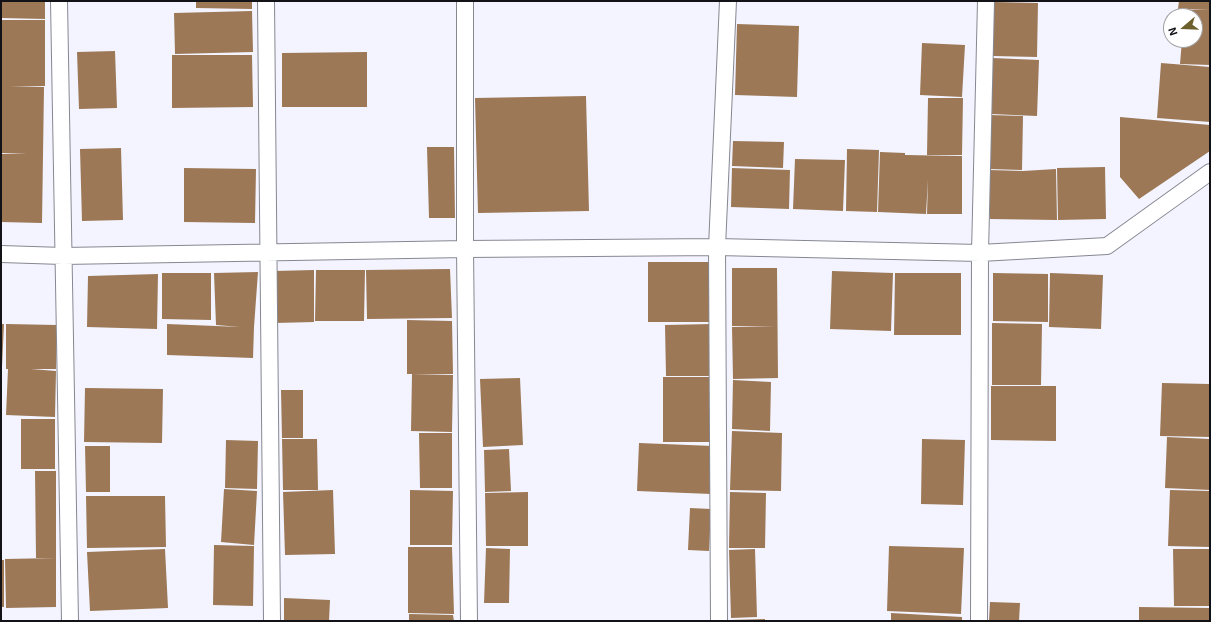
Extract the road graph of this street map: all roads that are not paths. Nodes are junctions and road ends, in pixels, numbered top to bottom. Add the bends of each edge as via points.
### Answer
1 (59, 1) edge
2 (266, 1) edge
3 (465, 1) edge
4 (728, 1) edge
5 (986, 1) edge
6 (1210, 172) edge
7 (717, 247) junction
8 (465, 249) junction
9 (269, 253) junction
10 (980, 253) junction
11 (1, 254) edge
12 (63, 256) junction
13 (70, 621) edge
14 (272, 621) edge
15 (468, 621) edge
16 (720, 621) edge
17 (979, 621) edge

1 - 12 street
2 - 9 street
3 - 8 street
4 - 7 street
5 - 10 street
6 - 10 street via 1107,246
7 - 8 street
7 - 10 street
7 - 16 street
8 - 9 street
8 - 15 street
9 - 12 street
9 - 14 street
10 - 17 street
11 - 12 street
12 - 13 street

